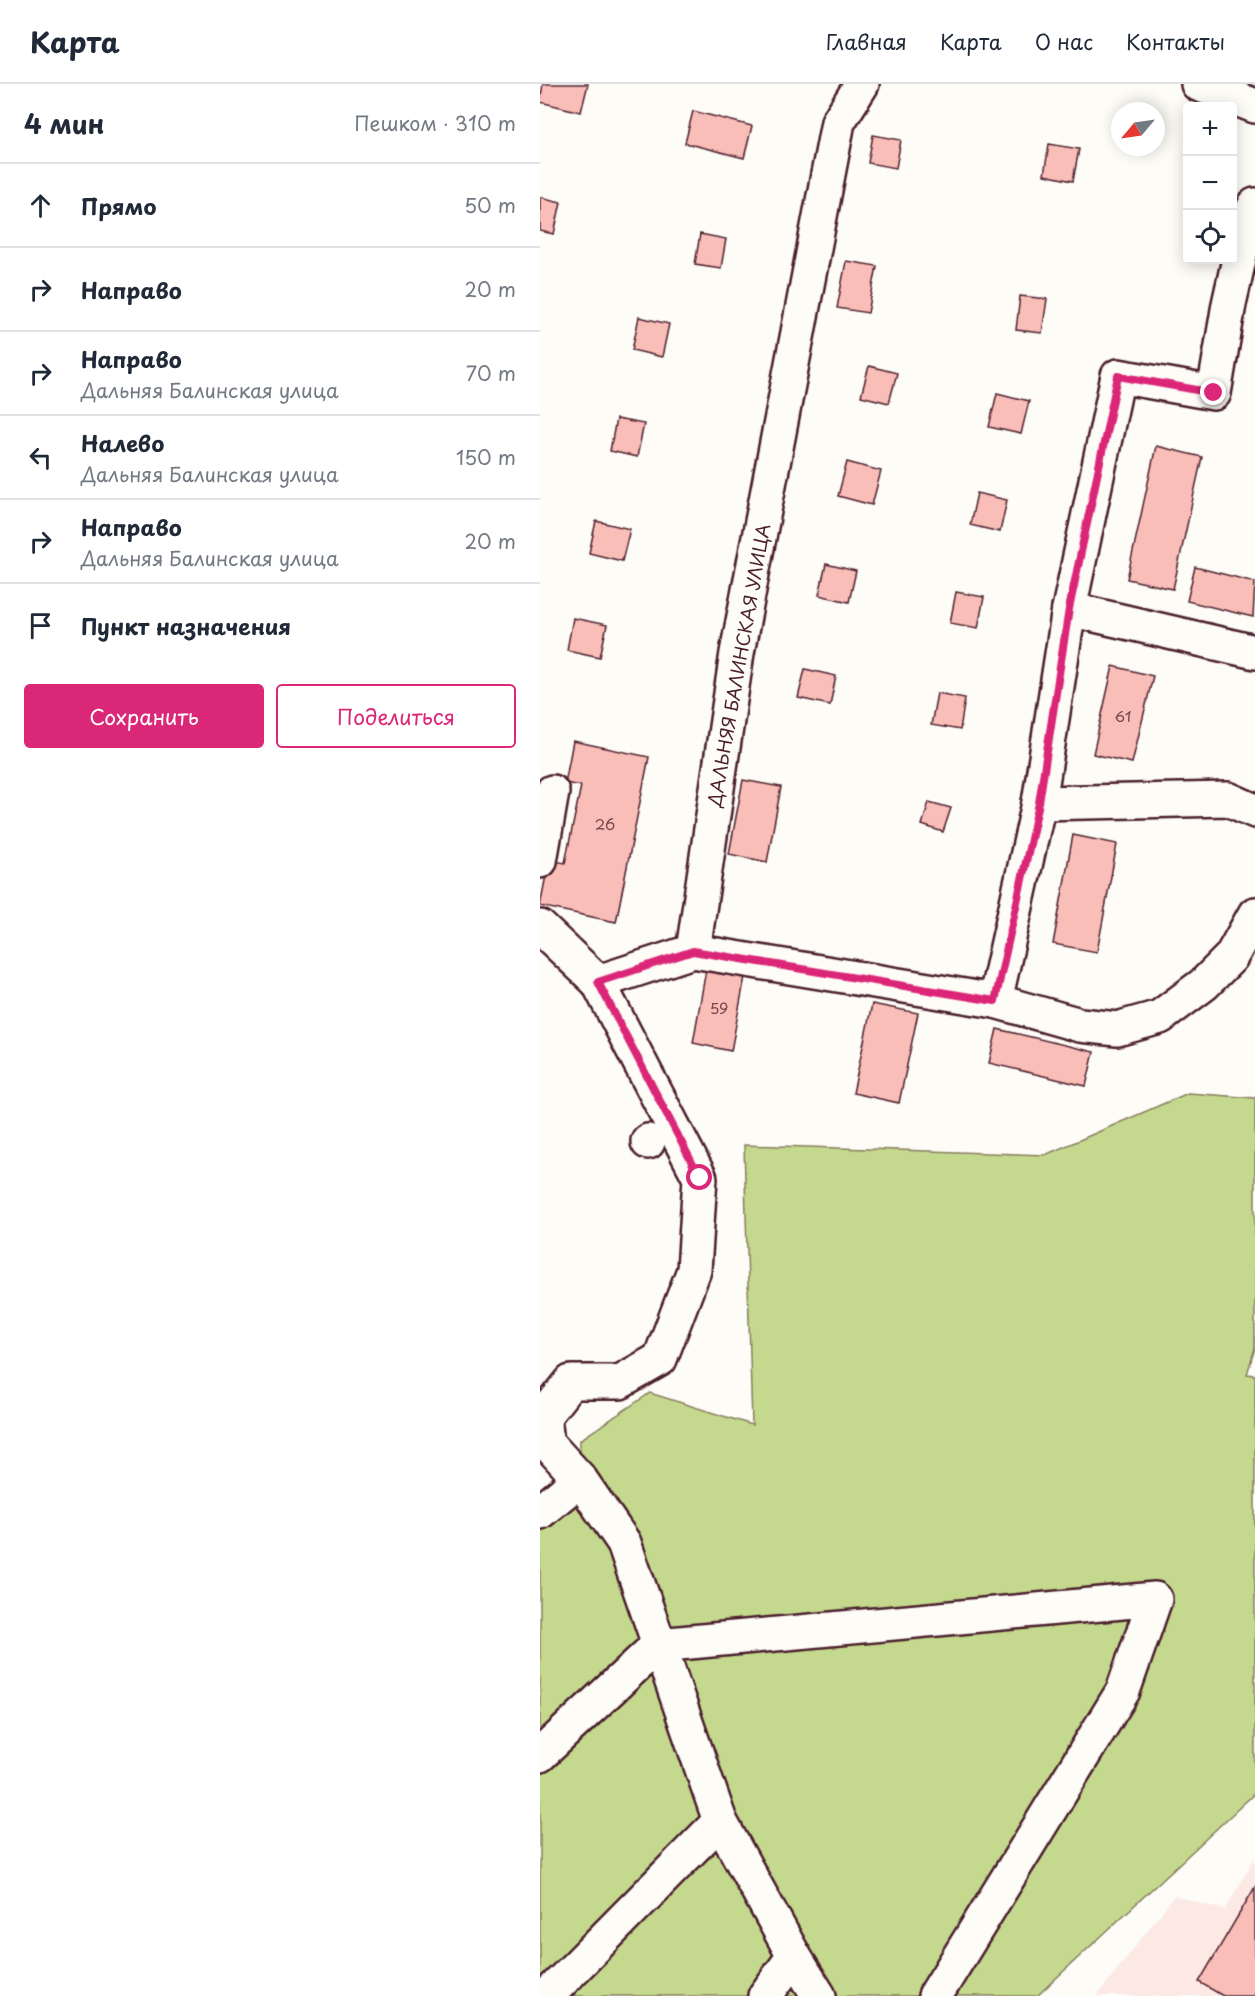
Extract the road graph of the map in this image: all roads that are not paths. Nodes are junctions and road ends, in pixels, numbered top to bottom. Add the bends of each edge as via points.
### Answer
1 (862, 84) edge
2 (1198, 84) edge
3 (1255, 106) edge
4 (1255, 205) edge
5 (1069, 609) junction
6 (1255, 652) edge
7 (552, 792) dead end
8 (1039, 803) junction
9 (1255, 811) edge
10 (540, 861) edge
11 (1255, 914) edge
12 (540, 927) edge
13 (693, 951) junction
14 (598, 982) junction
15 (995, 1001) junction
16 (580, 1479) junction
17 (540, 1512) edge
18 (658, 1645) junction
19 (540, 1755) edge
20 (720, 1821) junction
21 (794, 1956) junction
22 (547, 1996) edge
23 (765, 1996) edge
24 (819, 1996) edge
25 (935, 1996) edge

1 - 13 street, ДАЛЬНЯЯ БАЛИНСКАЯ УЛИЦА via 838,122 737,653
2 - 3 street
4 - 5 street via 1248,219 1231,293 1214,393 1118,376
5 - 6 street
5 - 8 street
7 - 10 street
8 - 9 street via 1228,799
8 - 15 street
11 - 15 street via 1231,957 1204,984 1160,1017 1117,1029 1080,1025
12 - 14 street
13 - 14 street
13 - 15 street
14 - 16 street via 700,1178 694,1270 660,1359 620,1382 571,1382 544,1416 547,1443
16 - 17 street
16 - 18 street via 624,1543
18 - 19 street
18 - 20 street
18 - 25 street via 1155,1599 1123,1691
20 - 21 street
20 - 22 street
21 - 23 street
21 - 24 street

